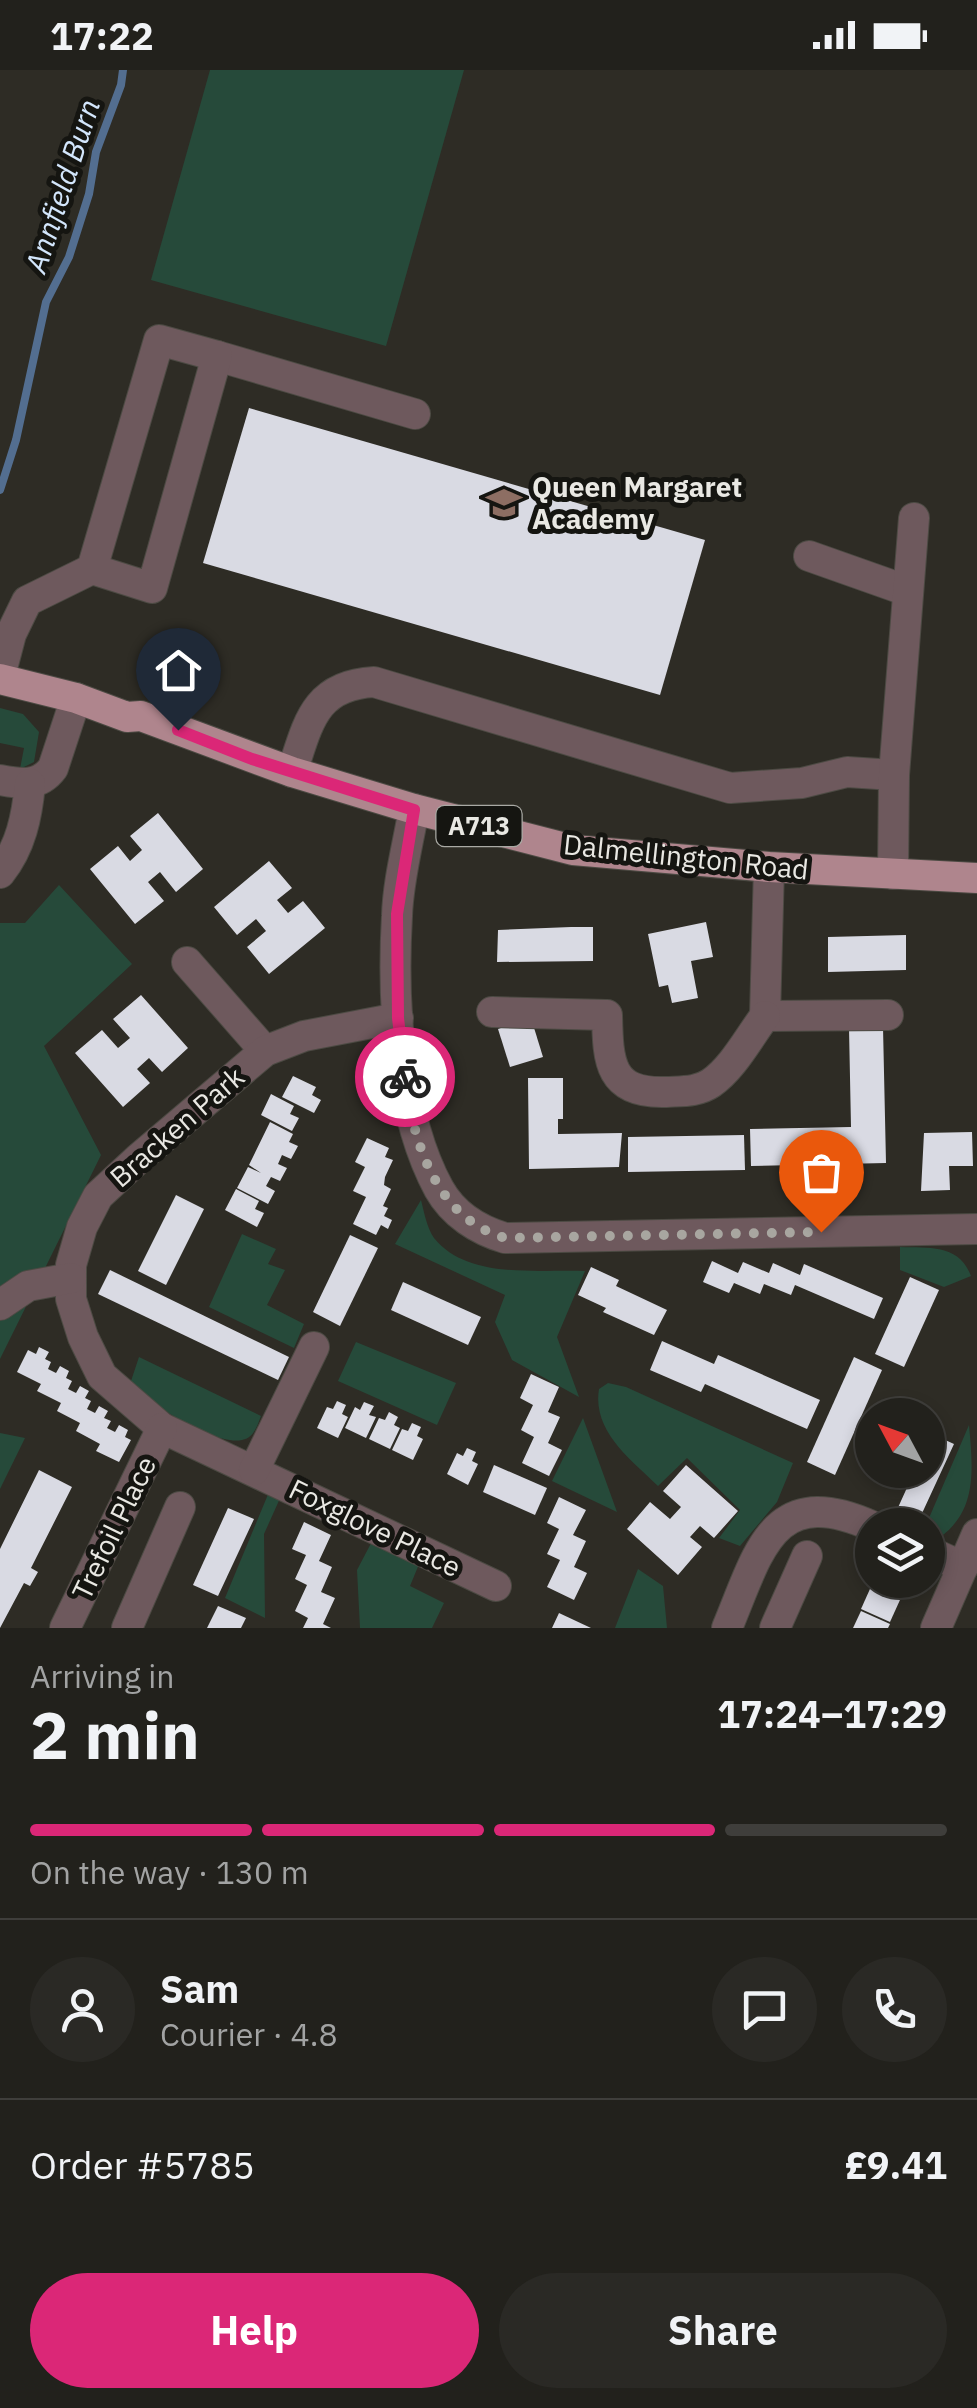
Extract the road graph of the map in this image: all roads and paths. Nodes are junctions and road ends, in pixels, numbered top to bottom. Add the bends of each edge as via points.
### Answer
1 (217, 356) junction
2 (415, 414) dead end
3 (914, 518) dead end
4 (809, 556) dead end
5 (92, 569) junction
6 (908, 591) junction
7 (0, 678) edge
8 (76, 698) junction
9 (292, 772) junction
10 (894, 775) junction
11 (15, 782) edge
12 (414, 810) junction
13 (769, 867) junction
14 (0, 873) edge
15 (893, 874) junction
16 (977, 878) edge
17 (187, 962) dead end
18 (492, 1012) dead end
19 (888, 1015) dead end
20 (765, 1016) junction
21 (398, 1018) junction
22 (265, 1051) junction
23 (977, 1228) edge
24 (71, 1278) junction
25 (0, 1305) edge
26 (314, 1347) dead end
27 (162, 1428) junction
28 (254, 1470) junction
29 (180, 1507) dead end
30 (855, 1520) edge
31 (977, 1534) edge
32 (807, 1556) dead end
33 (100, 1557) junction
34 (945, 1559) edge
35 (962, 1567) junction
36 (150, 1581) junction
37 (496, 1586) dead end
38 (66, 1628) edge
39 (127, 1628) edge
40 (726, 1628) edge
41 (775, 1628) edge
42 (936, 1628) edge

1 - 2 street
1 - 5 street via 158,340
1 - 5 street via 152,588
3 - 6 street
4 - 6 street
5 - 7 street via 27,600
6 - 10 street
7 - 8 main road, Dalmellington Road / A713
8 - 9 main road, Dalmellington Road / A713
8 - 11 street via 46,778
9 - 10 street via 310,716 330,694 374,682 730,788 847,772
9 - 12 main road, Dalmellington Road / A713
10 - 15 street
11 - 14 street via 23,830
12 - 13 main road, Dalmellington Road / A713 via 573,850
12 - 21 street via 397,914
13 - 15 main road, Dalmellington Road / A713
13 - 20 street
15 - 16 main road, Dalmellington Road / A713
17 - 22 street
18 - 20 street via 607,1015 608,1058 616,1075 651,1092 711,1083
19 - 20 street
21 - 22 street, Bracken Park via 304,1036
21 - 23 street via 417,1138 440,1192 484,1232 505,1238
22 - 24 street, Bracken Park via 98,1196 82,1227
24 - 25 street via 28,1286
24 - 27 street, Bracken Park via 83,1336 102,1376
26 - 28 street, Foxglove Place
27 - 28 street, Foxglove Place
27 - 33 street, Trefoil Place
28 - 37 street, Foxglove Place
29 - 36 street
30 - 40 street via 830,1511 788,1518 768,1538
31 - 35 street
32 - 41 street
33 - 36 street
33 - 38 street, Trefoil Place
34 - 35 street
35 - 42 street
36 - 39 street

